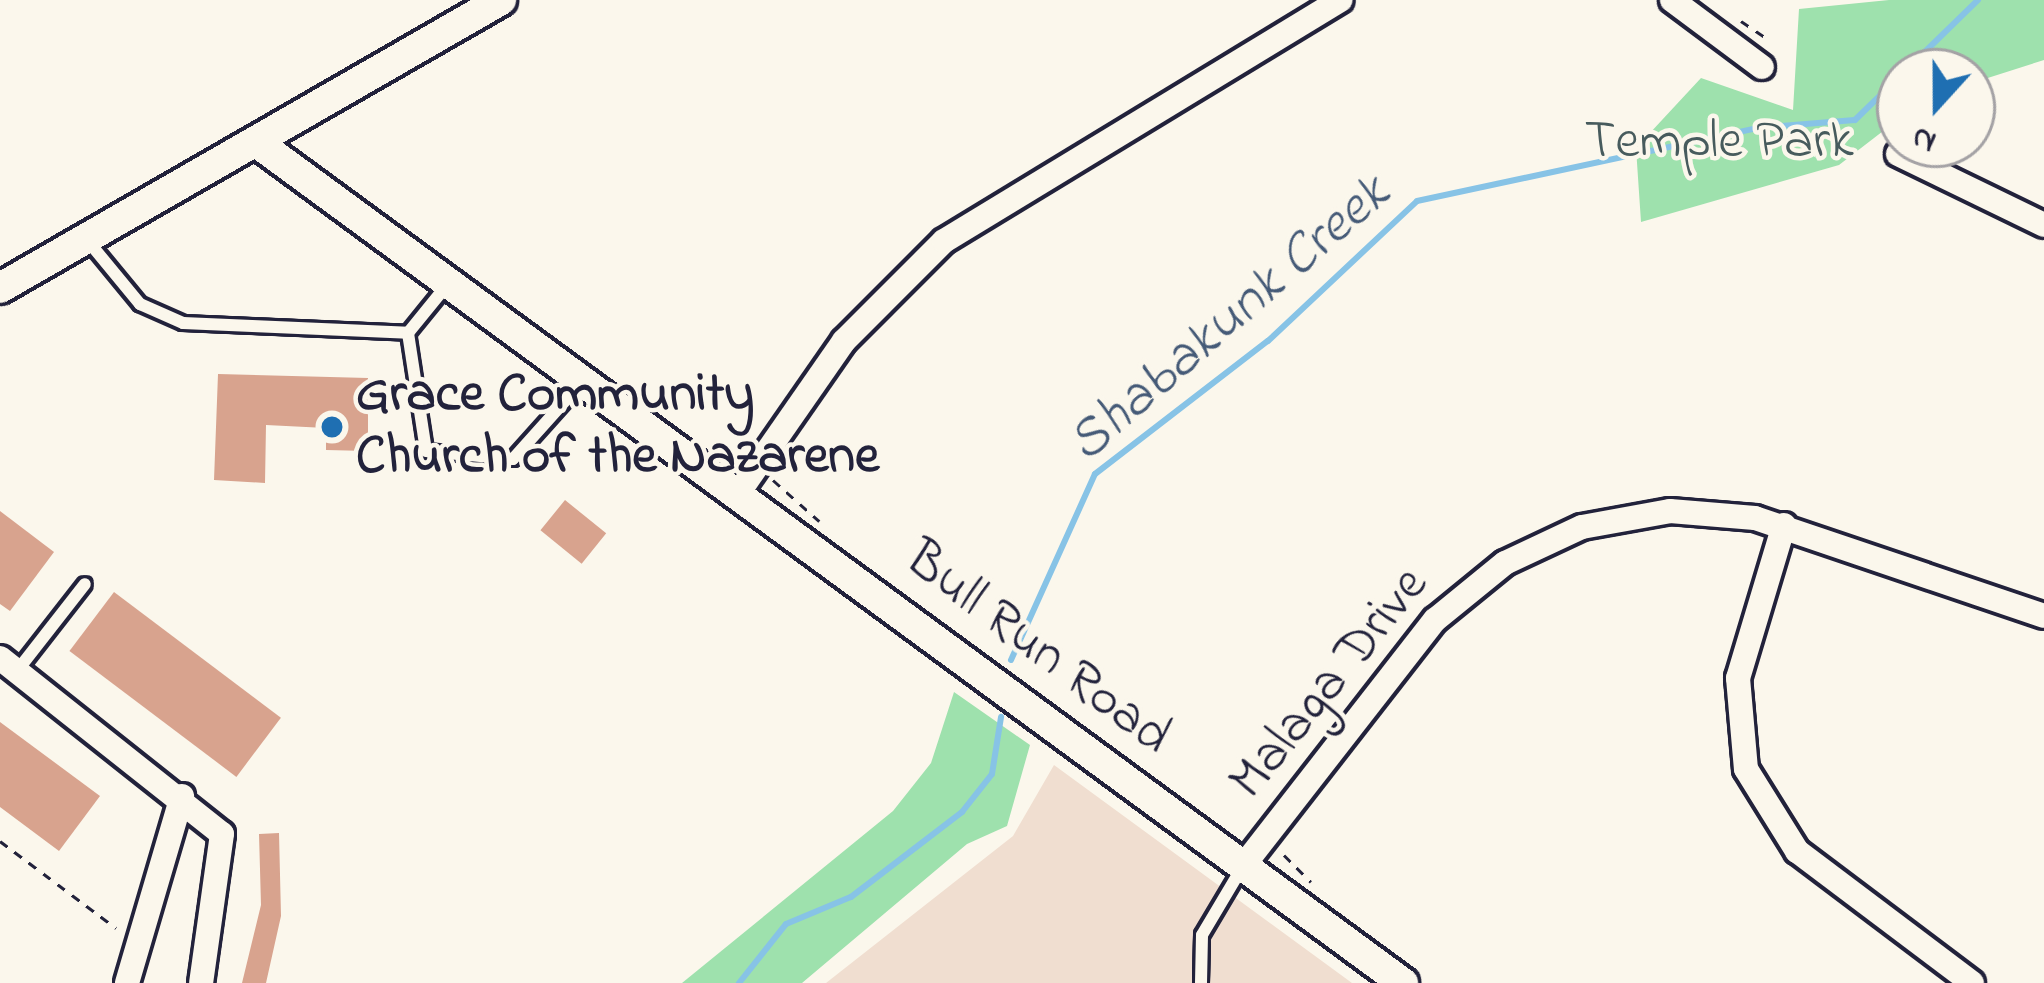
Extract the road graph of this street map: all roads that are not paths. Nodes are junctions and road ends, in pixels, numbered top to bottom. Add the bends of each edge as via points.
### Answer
1 (501, 0) edge
2 (1340, 0) edge
3 (1672, 0) edge
4 (1762, 67) dead end
5 (259, 144) junction
6 (1927, 168) edge
7 (2044, 225) edge
8 (87, 240) junction
9 (449, 281) junction
10 (0, 288) edge
11 (407, 333) junction
12 (584, 379) junction
13 (748, 480) junction
14 (1784, 525) junction
15 (85, 584) dead end
16 (2044, 616) edge
17 (9, 664) edge
18 (182, 796) junction
19 (1244, 865) junction
20 (127, 983) edge
21 (201, 983) edge
22 (1201, 983) edge
23 (1403, 983) edge
24 (1972, 983) edge

1 - 5 street
2 - 13 street via 944,241 844,341
3 - 4 street
5 - 8 street
5 - 9 street, Bull Run Road
6 - 7 street
8 - 10 street
8 - 11 lane via 140,304 183,323
9 - 11 lane
9 - 12 street, Bull Run Road
11 - 12 lane via 426,452 512,459
12 - 13 street, Bull Run Road
13 - 19 street, Bull Run Road
14 - 16 street, Malaga Drive
14 - 19 street, Malaga Drive via 1713,512 1628,516 1504,563 1435,620
14 - 24 street via 1738,679 1752,785 1797,851
15 - 17 lane
17 - 18 street
18 - 20 street
18 - 21 street via 222,834
19 - 22 lane via 1202,935
19 - 23 street, Bull Run Road

